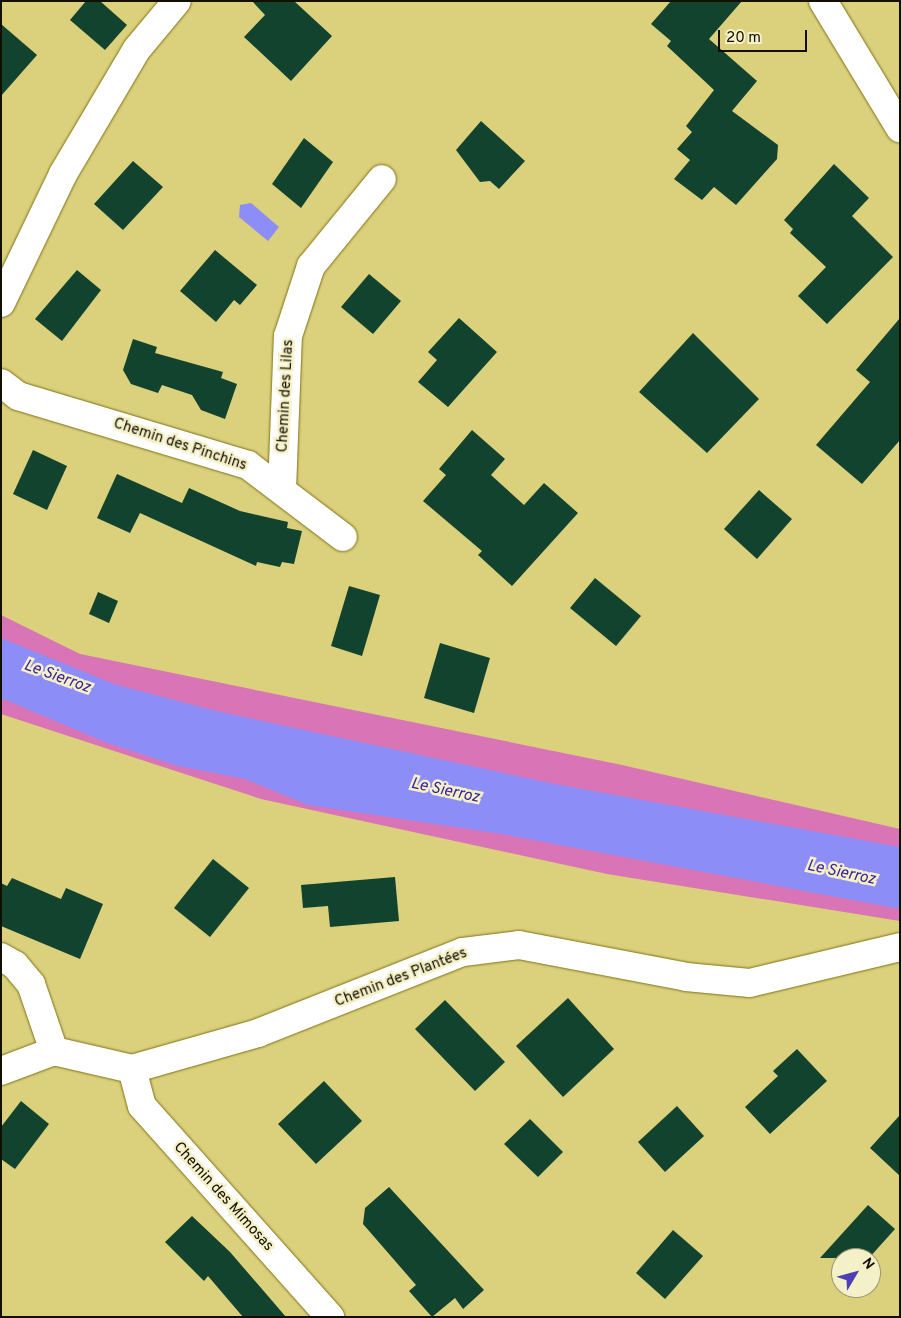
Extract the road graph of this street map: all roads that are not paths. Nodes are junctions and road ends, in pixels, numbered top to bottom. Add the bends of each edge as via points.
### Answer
1 (178, 1) edge
2 (823, 1) edge
3 (900, 128) edge
4 (382, 179) dead end
5 (1, 303) edge
6 (1, 383) edge
7 (282, 490) junction
8 (343, 537) dead end
9 (900, 947) edge
10 (1, 957) edge
11 (54, 1051) junction
12 (132, 1069) junction
13 (1, 1071) edge
14 (330, 1317) edge

1 - 5 street via 137,49 63,174
2 - 3 street
4 - 7 street, Chemin des Lilas via 311,266 288,336
6 - 7 street, Chemin des Pinchins via 18,396 248,465
7 - 8 street, Chemin des Pinchins
9 - 12 street, Chemin des Plantées via 750,983 686,977 519,945 463,952 258,1033
10 - 11 street via 15,965 31,984
11 - 12 street, Chemin des Plantées
11 - 13 street
12 - 14 street, Chemin des Mimosas via 142,1106

